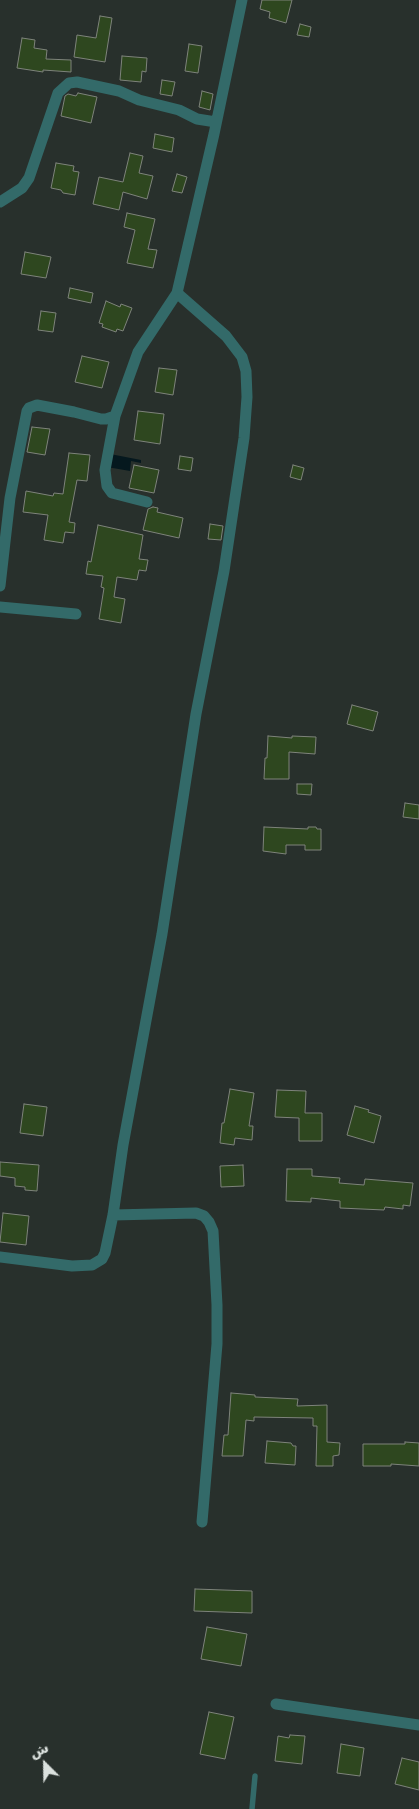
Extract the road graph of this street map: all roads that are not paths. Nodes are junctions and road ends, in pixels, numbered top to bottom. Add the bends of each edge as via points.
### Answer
1 (242, 0) edge
2 (216, 122) junction
3 (0, 202) edge
4 (176, 293) junction
5 (115, 416) junction
6 (147, 502) dead end
7 (0, 586) edge
8 (0, 607) edge
9 (76, 614) dead end
10 (113, 1215) junction
11 (0, 1257) edge
12 (202, 1522) dead end
13 (276, 1704) dead end
14 (419, 1725) edge
15 (255, 1776) dead end
16 (252, 1809) edge

1 - 2 street
2 - 3 street via 197,119 119,91 70,83 58,93 29,178 22,188
2 - 4 street
4 - 5 street via 138,352
4 - 10 street via 226,336 242,357 247,397 225,561 196,714
5 - 6 street via 106,470 107,486 112,493
5 - 7 street via 106,419 37,405 29,408 10,498
8 - 9 street
10 - 11 street via 105,1253 92,1265 72,1266
10 - 12 street via 196,1213 210,1222 213,1231 217,1344
13 - 14 street
15 - 16 lane

